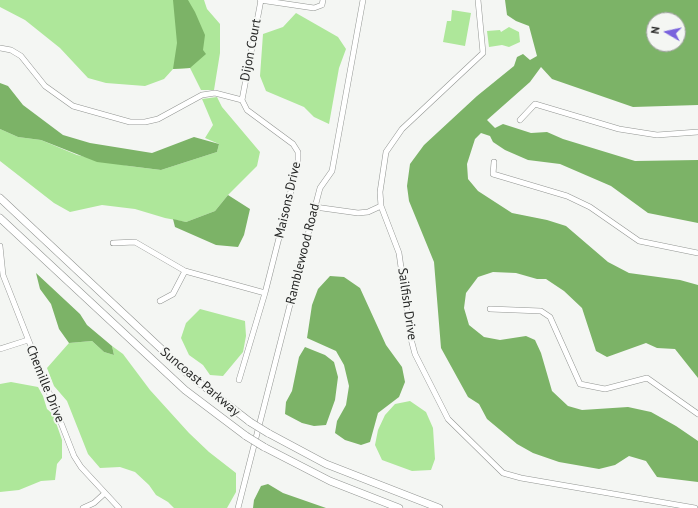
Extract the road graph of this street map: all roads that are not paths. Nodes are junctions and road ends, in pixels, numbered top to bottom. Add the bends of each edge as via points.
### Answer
1 (260, 0) edge
2 (323, 0) edge
3 (363, 0) edge
4 (478, 0) edge
5 (0, 48) edge
6 (242, 100) junction
7 (520, 120) dead end
8 (698, 132) edge
9 (494, 162) dead end
10 (0, 198) edge
11 (381, 206) junction
12 (315, 207) junction
13 (0, 218) edge
14 (113, 243) dead end
15 (0, 246) edge
16 (698, 253) edge
17 (185, 270) junction
18 (265, 293) junction
19 (160, 301) dead end
20 (490, 309) dead end
21 (28, 340) junction
22 (0, 349) edge
23 (239, 380) dead end
24 (698, 414) edge
25 (105, 493) junction
26 (83, 508) edge
27 (119, 508) edge
28 (238, 508) edge
29 (399, 508) edge
30 (439, 508) edge
31 (695, 508) edge

1 - 2 street via 314,8 322,5
1 - 6 street, Dijon Court
3 - 12 street, Ramblewood Road via 332,171 320,188
4 - 11 street, Sailfish Drive via 483,53 402,129 386,152 380,192
5 - 6 street via 11,50 21,56 46,86 72,106 130,122 158,119 202,95 215,93
6 - 18 street, Maisons Drive via 247,110 294,144 298,152 298,163
7 - 8 street via 535,104 619,129 657,135
9 - 16 street via 493,174 567,196 590,207 640,242
10 - 30 highway, Suncoast Parkway, bridge via 187,373 250,422 326,464
11 - 12 street via 358,213
11 - 31 street, Sailfish Drive via 399,253 415,354 448,419 504,473
12 - 28 street, Ramblewood Road
13 - 29 highway, Suncoast Parkway, bridge via 185,390 246,436 324,478
14 - 17 street via 135,242
15 - 21 street, Chemille Drive via 3,276
17 - 18 street
17 - 19 street via 173,294
18 - 23 street, Maisons Drive
20 - 24 street via 541,311 550,317 580,384 605,389 647,378
21 - 22 street
21 - 25 street, Chemille Drive via 74,456
25 - 26 street via 94,503
25 - 27 street, Chemille Drive

